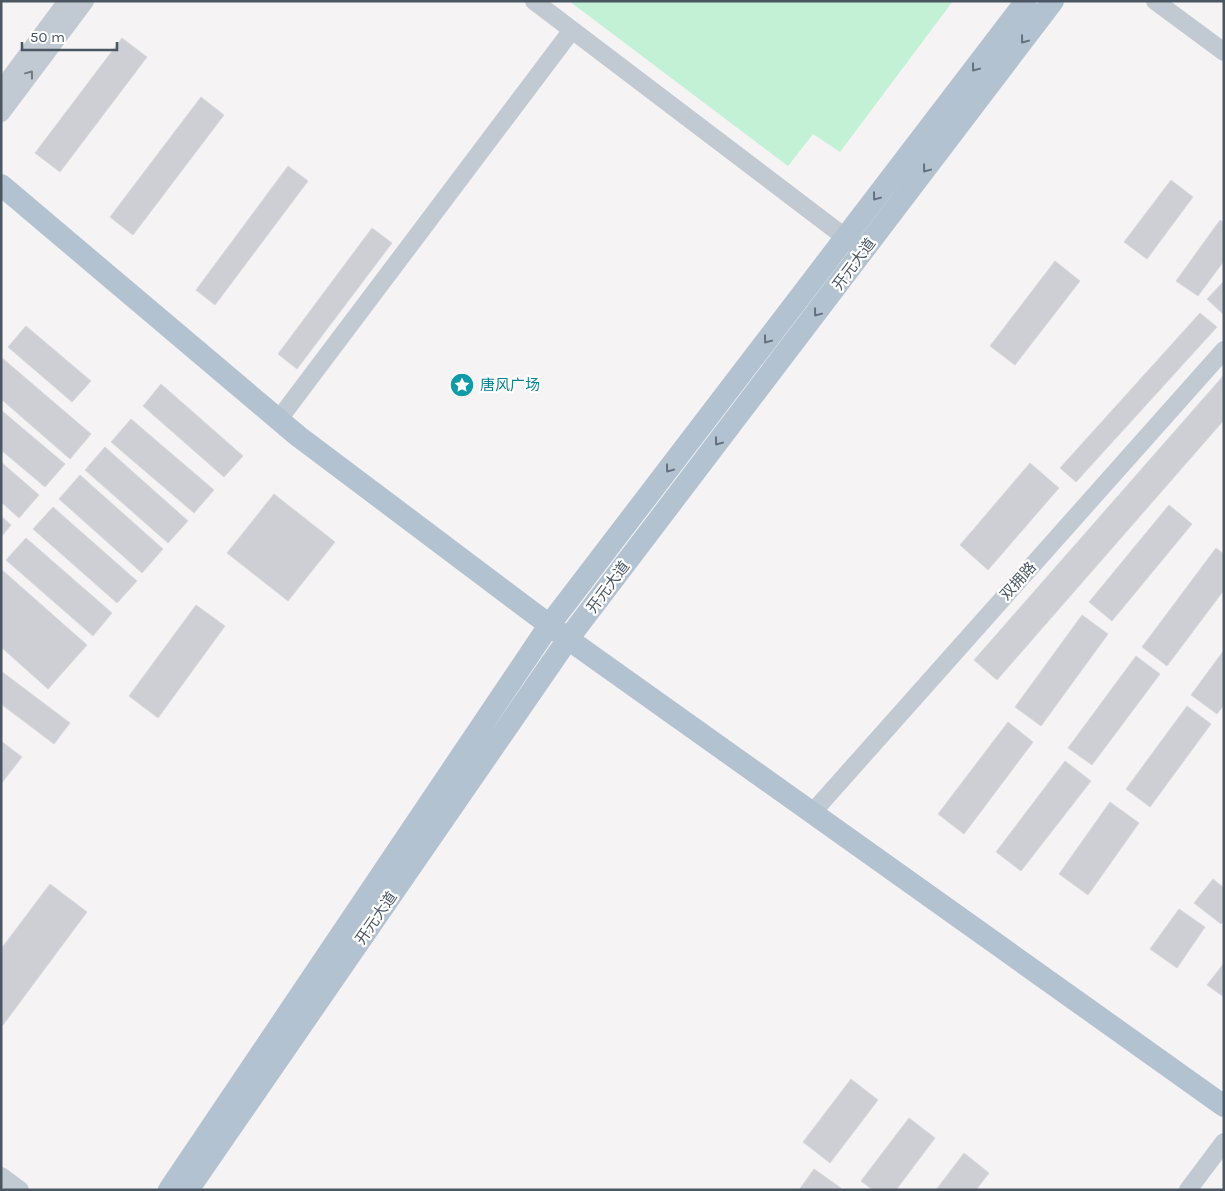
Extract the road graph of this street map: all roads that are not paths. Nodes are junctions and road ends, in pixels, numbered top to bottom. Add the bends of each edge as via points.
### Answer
1 (67, 1) edge
2 (85, 1) edge
3 (534, 1) edge
4 (1026, 1) edge
5 (1053, 1) edge
6 (1155, 1) edge
7 (572, 30) junction
8 (1224, 52) edge
9 (1, 90) edge
10 (1, 113) edge
11 (1, 185) edge
12 (845, 238) junction
13 (864, 251) junction
14 (1224, 350) edge
15 (279, 419) junction
16 (550, 624) junction
17 (568, 639) junction
18 (812, 813) junction
19 (1224, 1106) edge
20 (1224, 1142) edge
21 (1, 1176) edge
22 (20, 1190) edge
23 (169, 1190) edge
24 (188, 1190) edge
25 (1188, 1190) edge

1 - 9 street
10 -> 2 street
3 - 7 street
4 -> 12 main road, 开元大道
5 -> 13 main road, 开元大道
6 - 8 street
7 - 12 street
7 - 15 street
11 - 15 main road
12 - 13 street
12 -> 16 main road, 开元大道
13 -> 17 main road, 开元大道
14 - 18 street, 双拥路
15 - 16 main road
16 - 17 main road
16 - 23 main road, 开元大道
17 - 18 main road
17 - 24 main road, 开元大道
18 - 19 main road
20 - 25 street
21 - 22 street

